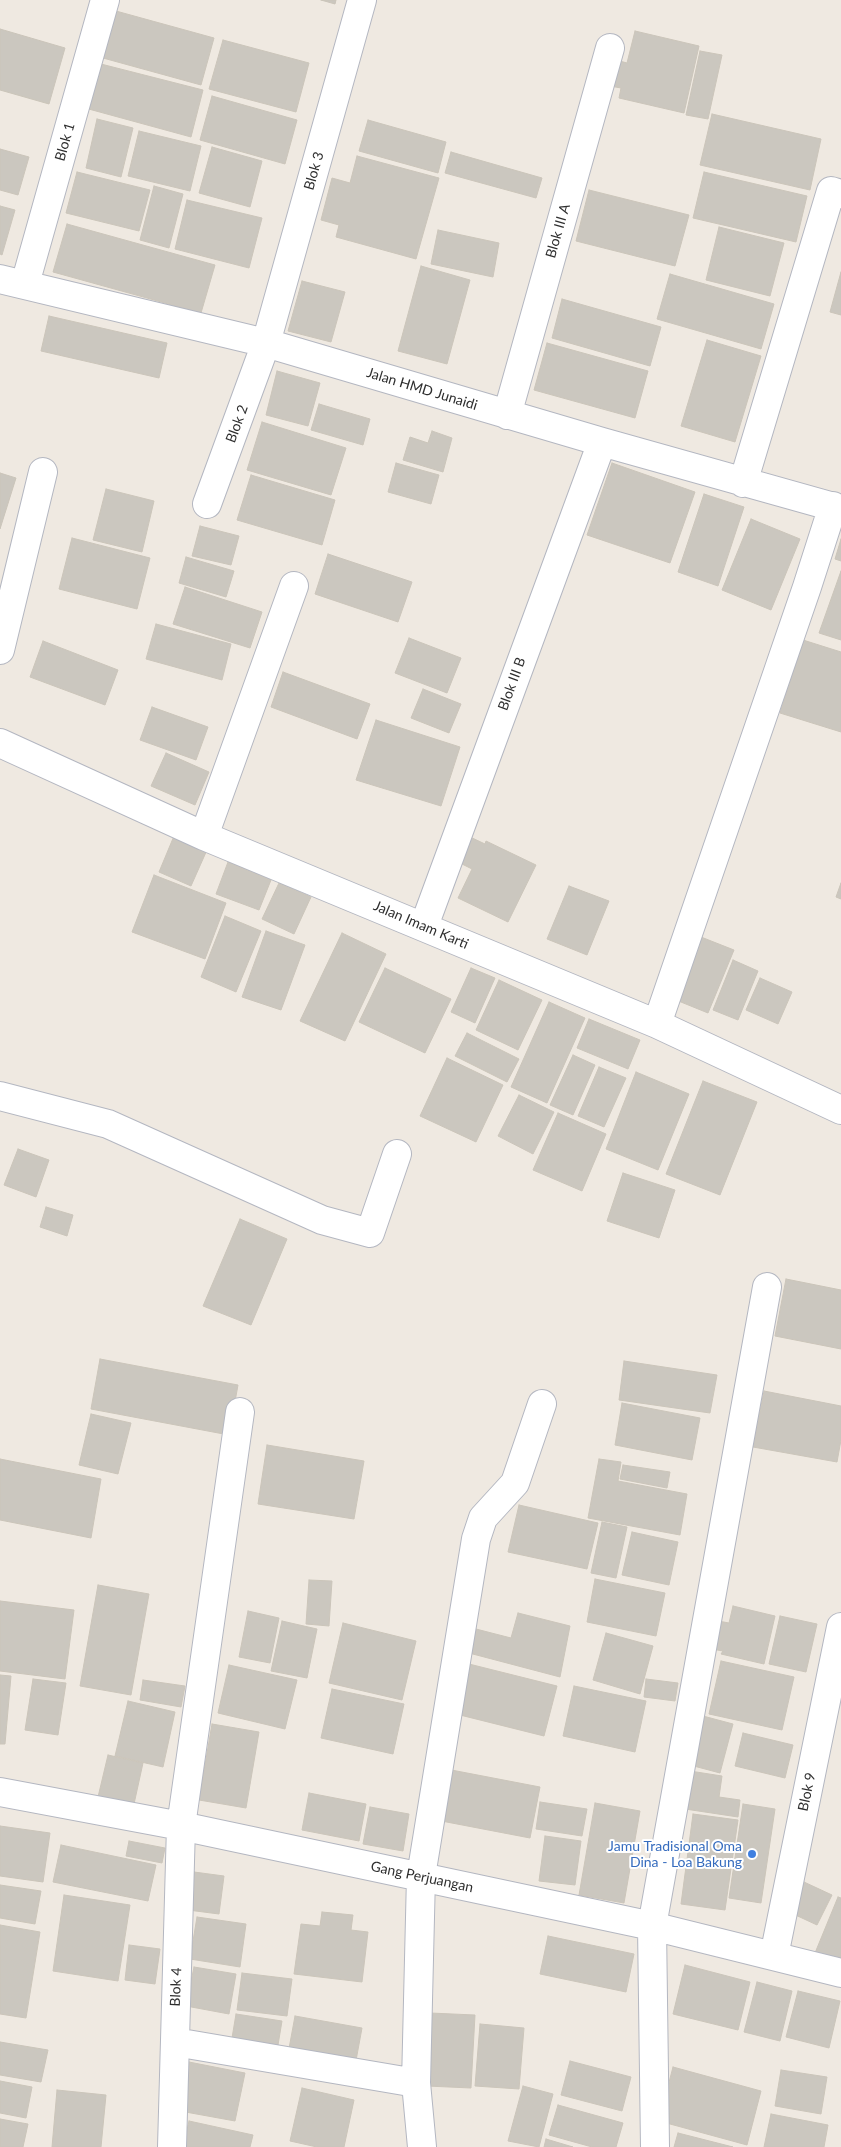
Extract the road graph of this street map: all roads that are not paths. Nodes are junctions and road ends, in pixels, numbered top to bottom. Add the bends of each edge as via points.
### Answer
1 (105, 0) edge
2 (362, 0) edge
3 (610, 48) dead end
4 (841, 194) edge
5 (13, 282) edge
6 (266, 343) junction
7 (507, 414) junction
8 (602, 442) junction
9 (43, 472) dead end
10 (743, 483) junction
11 (207, 504) dead end
12 (837, 508) edge
13 (294, 586) dead end
14 (0, 650) edge
15 (0, 743) edge
16 (204, 836) junction
17 (424, 926) junction
18 (657, 1024) junction
19 (0, 1096) edge
20 (841, 1110) edge
21 (398, 1154) dead end
22 (767, 1287) dead end
23 (542, 1404) dead end
24 (240, 1412) dead end
25 (841, 1627) edge
26 (0, 1792) edge
27 (181, 1826) junction
28 (420, 1876) junction
29 (652, 1926) junction
30 (774, 1956) junction
31 (841, 1973) edge
32 (175, 2042) junction
33 (416, 2083) junction
34 (172, 2147) edge
35 (422, 2147) edge
36 (656, 2147) edge

1 - 5 street, Blok 1
2 - 6 street, Blok 3
3 - 7 street, Blok III A
4 - 10 street via 830,191
5 - 6 street, Jalan HMD Junaidi
6 - 7 street, Jalan HMD Junaidi
6 - 11 street, Blok 2
7 - 8 street, Jalan HMD Junaidi
8 - 10 street, Jalan HMD Junaidi
8 - 17 street, Blok III B
9 - 14 street
10 - 12 street, Jalan HMD Junaidi
12 - 18 street
13 - 16 street
15 - 16 street, Jalan Imam Karti
16 - 17 street, Jalan Imam Karti
17 - 18 street, Jalan Imam Karti
18 - 20 street, Jalan Imam Karti
19 - 21 street via 108,1124 322,1220 370,1233
22 - 29 street
23 - 28 street via 514,1483 483,1518 476,1539
24 - 27 street, Blok 4
25 - 30 street, Blok 9
26 - 27 street, Gang Perjuangan
27 - 28 street, Gang Perjuangan
27 - 32 street, Blok 4
28 - 29 street, Gang Perjuangan
28 - 33 street
29 - 30 street, Gang Perjuangan
29 - 36 street
30 - 31 street, Gang Perjuangan
32 - 33 street
32 - 34 street, Blok 4
33 - 35 street

